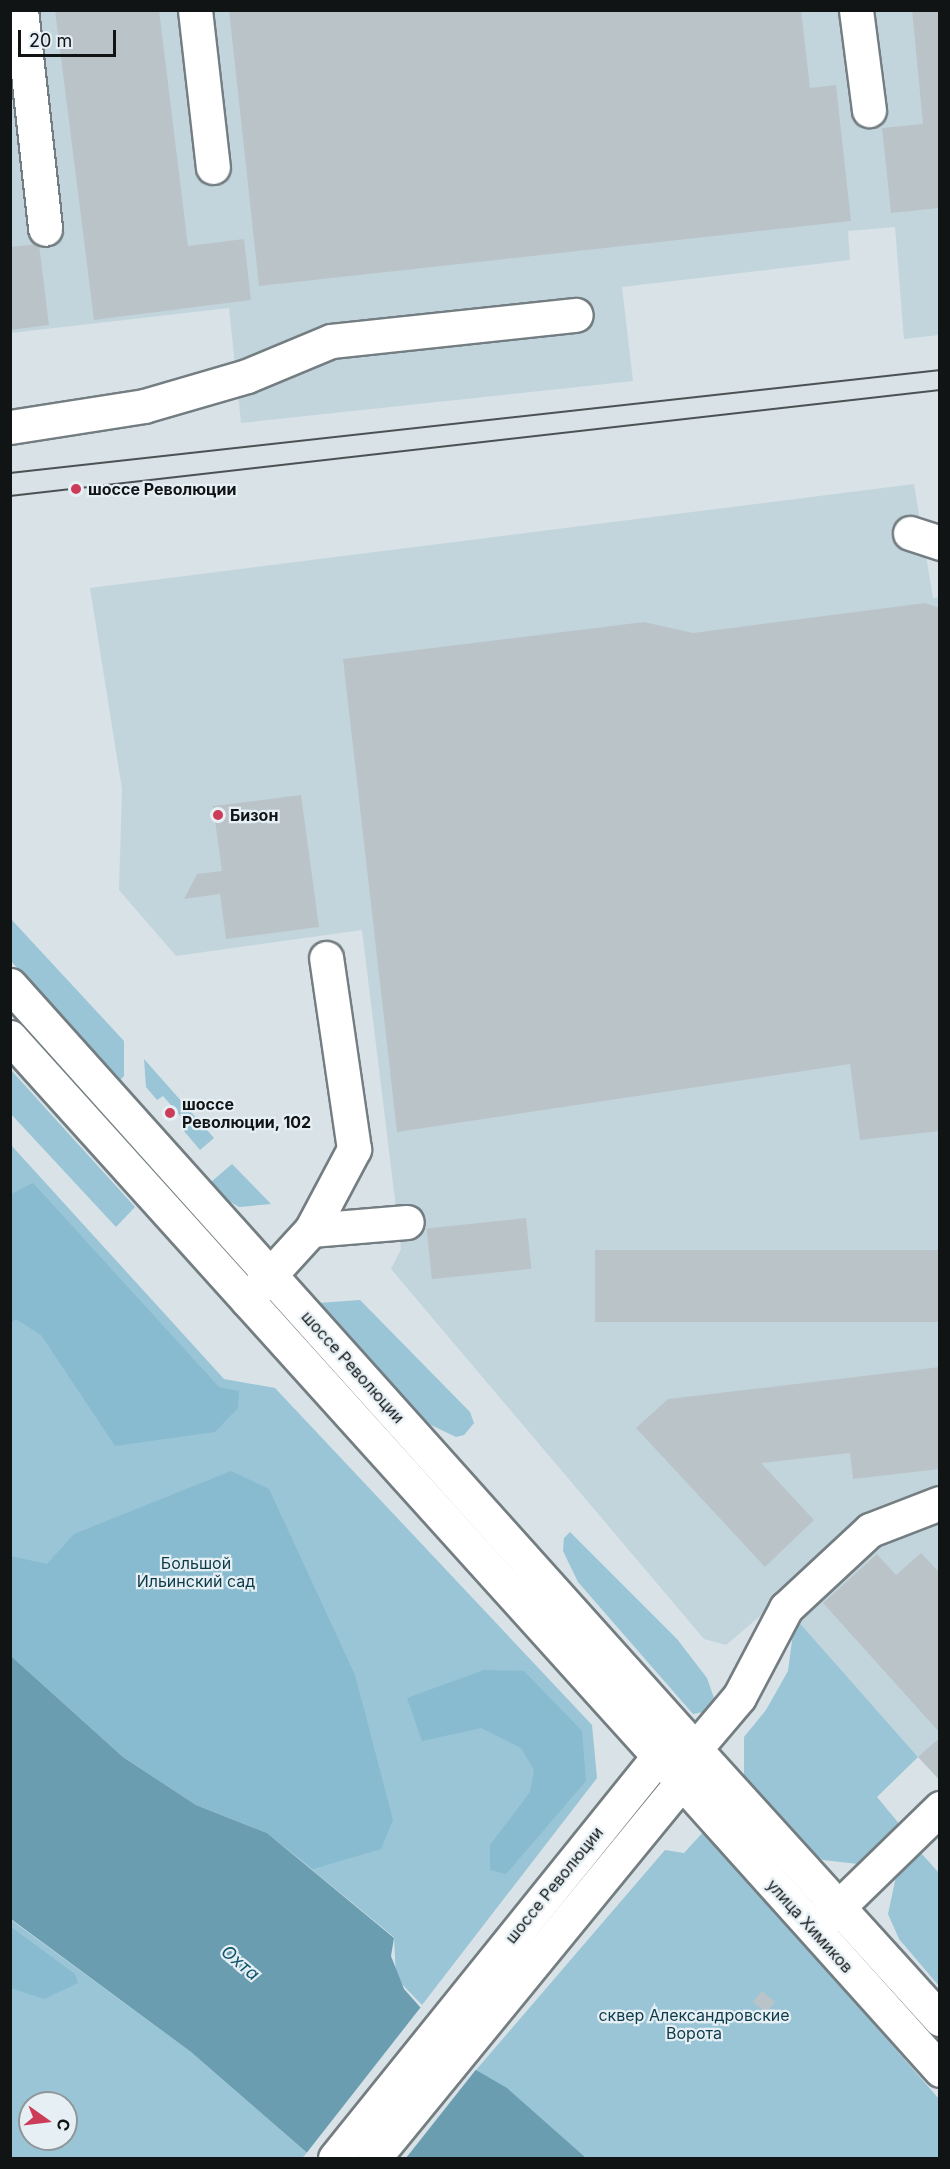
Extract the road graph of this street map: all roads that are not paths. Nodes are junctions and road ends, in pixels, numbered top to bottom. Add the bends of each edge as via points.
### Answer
1 (21, 10) edge
2 (195, 10) edge
3 (856, 10) edge
4 (869, 110) dead end
5 (213, 167) dead end
6 (45, 229) dead end
7 (576, 315) dead end
8 (10, 427) edge
9 (326, 958) dead end
10 (10, 985) edge
11 (10, 1037) edge
12 (407, 1222) dead end
13 (311, 1230) junction
14 (271, 1275) junction
15 (247, 1300) junction
16 (939, 1503) edge
17 (695, 1749) junction
18 (658, 1757) junction
19 (682, 1782) junction
20 (937, 1816) edge
21 (841, 1907) junction
22 (814, 1930) junction
23 (939, 2019) edge
24 (939, 2070) edge
25 (335, 2158) edge
26 (374, 2158) edge

1 - 6 main road
2 - 5 main road
3 - 4 main road
7 - 8 main road via 331,341 247,376 144,406
9 - 13 main road via 354,1149
10 - 14 main road, шоссе Революции
11 - 15 main road, шоссе Революции
12 - 13 main road
13 - 14 main road
14 - 15 main road
14 - 17 main road, шоссе Революции
15 - 18 main road, шоссе Революции
16 - 17 main road via 870,1530 786,1608 739,1697
17 - 18 main road
17 - 19 main road, шоссе Революции
17 - 21 main road
18 - 19 main road, шоссе Революции
18 - 25 main road, шоссе Революции
19 - 22 main road, улица Химиков
19 - 26 main road, шоссе Революции
20 - 21 main road
21 - 22 main road
21 - 23 main road
22 - 24 main road, улица Химиков

